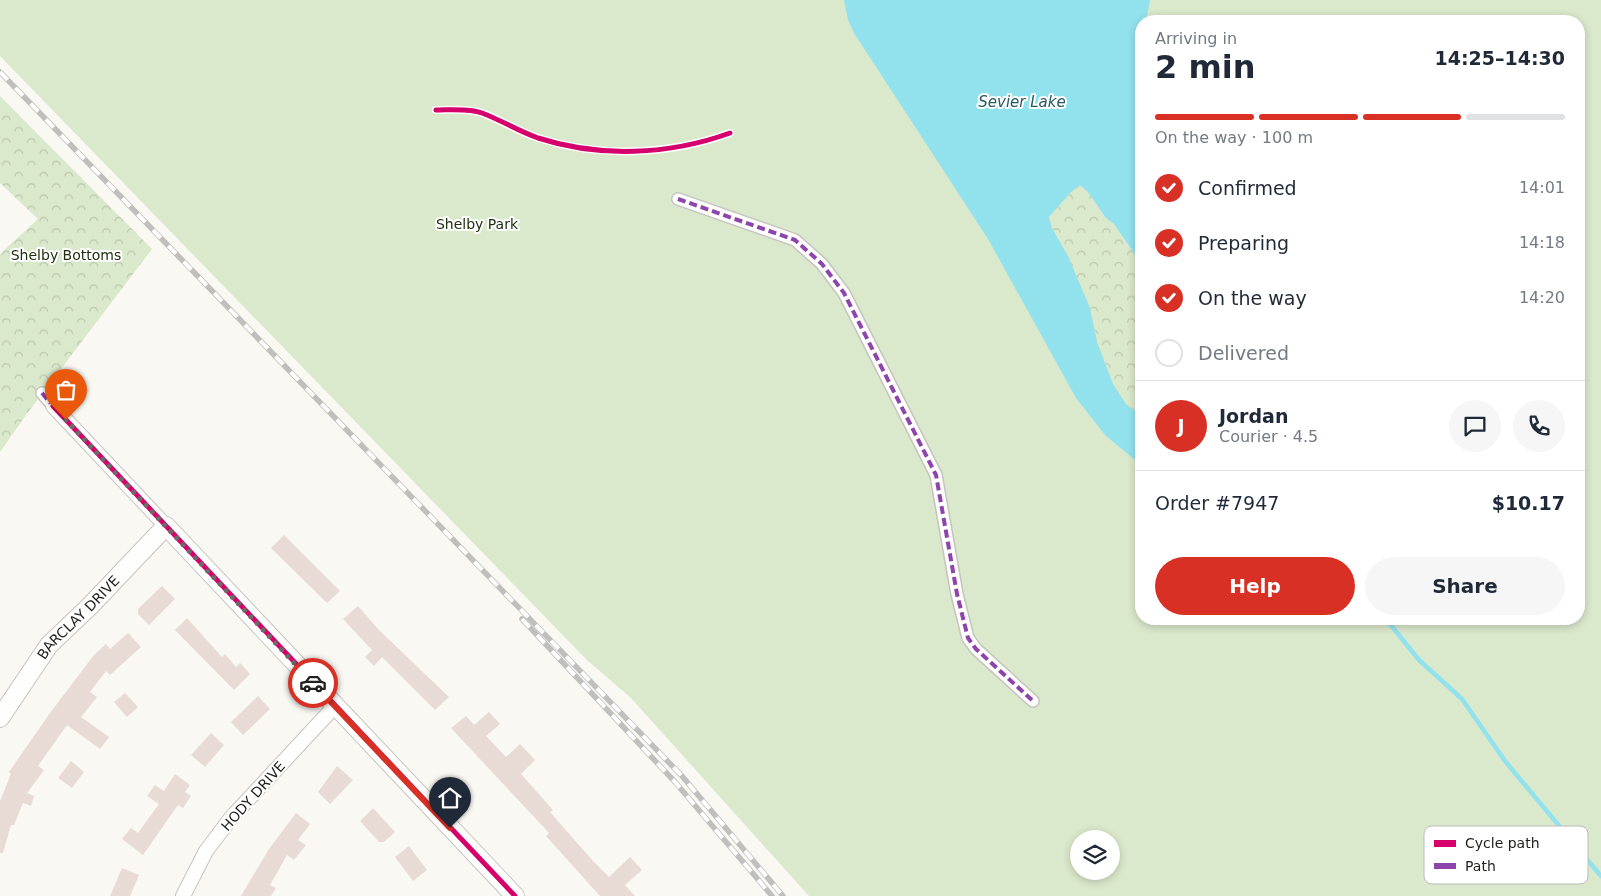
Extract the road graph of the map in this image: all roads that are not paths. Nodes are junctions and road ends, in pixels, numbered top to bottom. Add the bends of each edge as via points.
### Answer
1 (678, 199) dead end
2 (42, 393) dead end
3 (53, 406) joint
4 (166, 526) junction
5 (1033, 701) dead end
6 (335, 706) junction
7 (0, 718) edge
8 (184, 896) edge
9 (515, 896) edge

1 - 5 street via 795,240 834,278 853,309 936,475 968,638
2 - 3 street
3 - 4 street
4 - 6 street
4 - 7 street, BARCLAY DRIVE via 49,645
6 - 8 street, HODY DRIVE via 231,818 206,851
6 - 9 street

